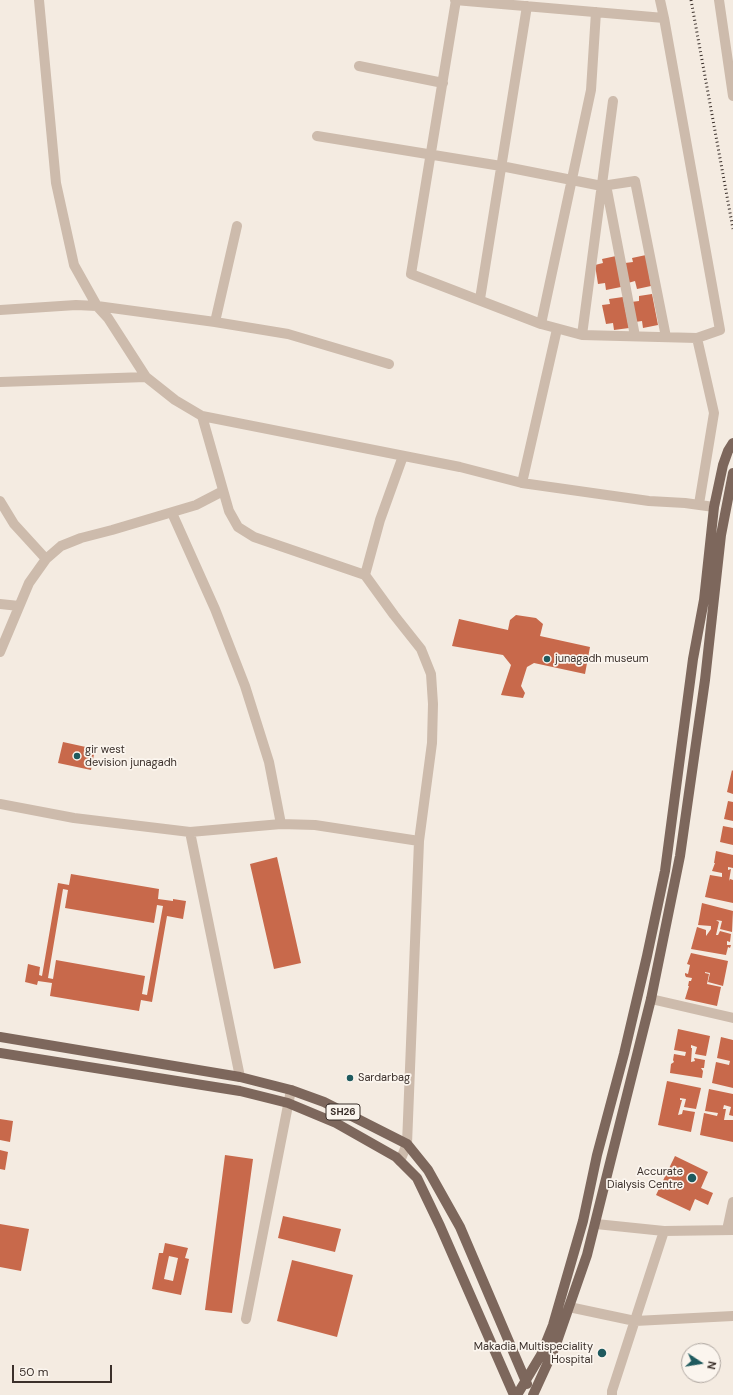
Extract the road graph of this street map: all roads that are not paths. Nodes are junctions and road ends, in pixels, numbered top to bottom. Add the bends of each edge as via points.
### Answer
1 (39, 0) edge
2 (456, 0) edge
3 (660, 0) edge
4 (719, 0) edge
5 (471, 1) edge
6 (527, 6) junction
7 (596, 12) junction
8 (664, 18) junction
9 (359, 66) dead end
10 (443, 83) junction
11 (733, 96) edge
12 (613, 101) dead end
13 (317, 136) dead end
14 (431, 155) junction
15 (501, 166) junction
16 (572, 180) junction
17 (604, 185) junction
18 (237, 226) dead end
19 (480, 300) junction
20 (97, 306) junction
21 (0, 310) edge
22 (215, 322) junction
23 (541, 324) junction
24 (557, 329) junction
25 (582, 335) junction
26 (635, 336) junction
27 (666, 337) junction
28 (697, 338) junction
29 (388, 364) dead end
30 (146, 376) junction
31 (0, 382) edge
32 (202, 416) junction
33 (733, 443) edge
34 (403, 456) junction
35 (733, 473) edge
36 (522, 483) junction
37 (223, 491) junction
38 (0, 501) edge
39 (699, 504) junction
40 (714, 507) junction
41 (172, 513) junction
42 (46, 559) junction
43 (365, 575) junction
44 (0, 604) edge
45 (19, 606) junction
46 (0, 652) edge
47 (0, 804) edge
48 (281, 824) junction
49 (190, 832) junction
50 (419, 841) junction
51 (651, 999) junction
52 (733, 1018) edge
53 (0, 1037) edge
54 (0, 1052) edge
55 (240, 1077) junction
56 (291, 1090) junction
57 (288, 1103) junction
58 (407, 1144) junction
59 (400, 1161) junction
60 (733, 1202) edge
61 (596, 1224) junction
62 (664, 1230) junction
63 (730, 1230) edge
64 (569, 1307) junction
65 (733, 1316) edge
66 (246, 1320) dead end
67 (635, 1322) junction
68 (526, 1381) junction
69 (514, 1395) edge
70 (517, 1395) edge
71 (532, 1395) edge
72 (612, 1395) edge

1 - 20 street via 56,183 74,264
2 - 5 street
2 - 10 street
3 - 8 street
4 - 11 street
5 - 6 street
6 - 7 street
6 - 15 street
7 - 8 street
7 - 16 street via 591,90
8 - 28 street via 720,330
9 - 10 street
10 - 14 street
12 - 17 street
13 - 14 street
14 - 15 street
14 - 19 street via 412,274
15 - 16 street
15 - 19 street
16 - 17 street
16 - 23 street
17 - 25 street
17 - 26 street
17 - 27 street via 635,180
18 - 22 street
19 - 23 street
20 - 21 street
20 - 22 street
20 - 30 street via 108,318
22 - 29 street via 288,334
23 - 24 street
24 - 25 street
24 - 36 street
25 - 26 street
26 - 27 street
27 - 28 street
28 - 39 street via 714,413
30 - 31 street
30 - 32 street via 175,400
32 - 34 street
32 - 37 street
33 - 40 main road via 723,465
34 - 36 street
34 - 43 street via 380,520
35 - 51 main road via 723,522 705,680 681,848
36 - 39 street via 649,501
37 - 41 street via 196,505
37 - 43 street via 228,511 238,527 254,537
38 - 42 street via 14,524
39 - 40 street
40 - 68 main road via 704,600 693,659 665,871 647,956 583,1221 553,1325
41 - 42 street via 81,538 62,546
41 - 48 street via 215,609 245,686 269,762
42 - 45 street via 29,583
43 - 50 street via 421,649 431,674 432,743
44 - 45 street
45 - 46 street
47 - 49 street via 74,818
48 - 49 street
48 - 50 street via 315,825
49 - 55 street
50 - 58 street
51 - 52 street
51 - 61 main road
53 - 55 main road, SH26
54 - 57 main road, SH26 via 240,1091
55 - 56 main road, SH26
56 - 57 street
56 - 58 main road, SH26 via 324,1102
57 - 59 main road, SH26 via 336,1123
57 - 66 street
58 - 59 street
58 - 68 main road, SH26 via 428,1170 460,1227
59 - 69 main road, SH26 via 416,1178 437,1220
60 - 63 street
61 - 62 street
61 - 64 main road
62 - 63 street
62 - 67 street
64 - 67 street
64 - 71 main road via 555,1347
65 - 67 street
67 - 72 street
68 - 70 main road
68 - 71 main road, SH26

